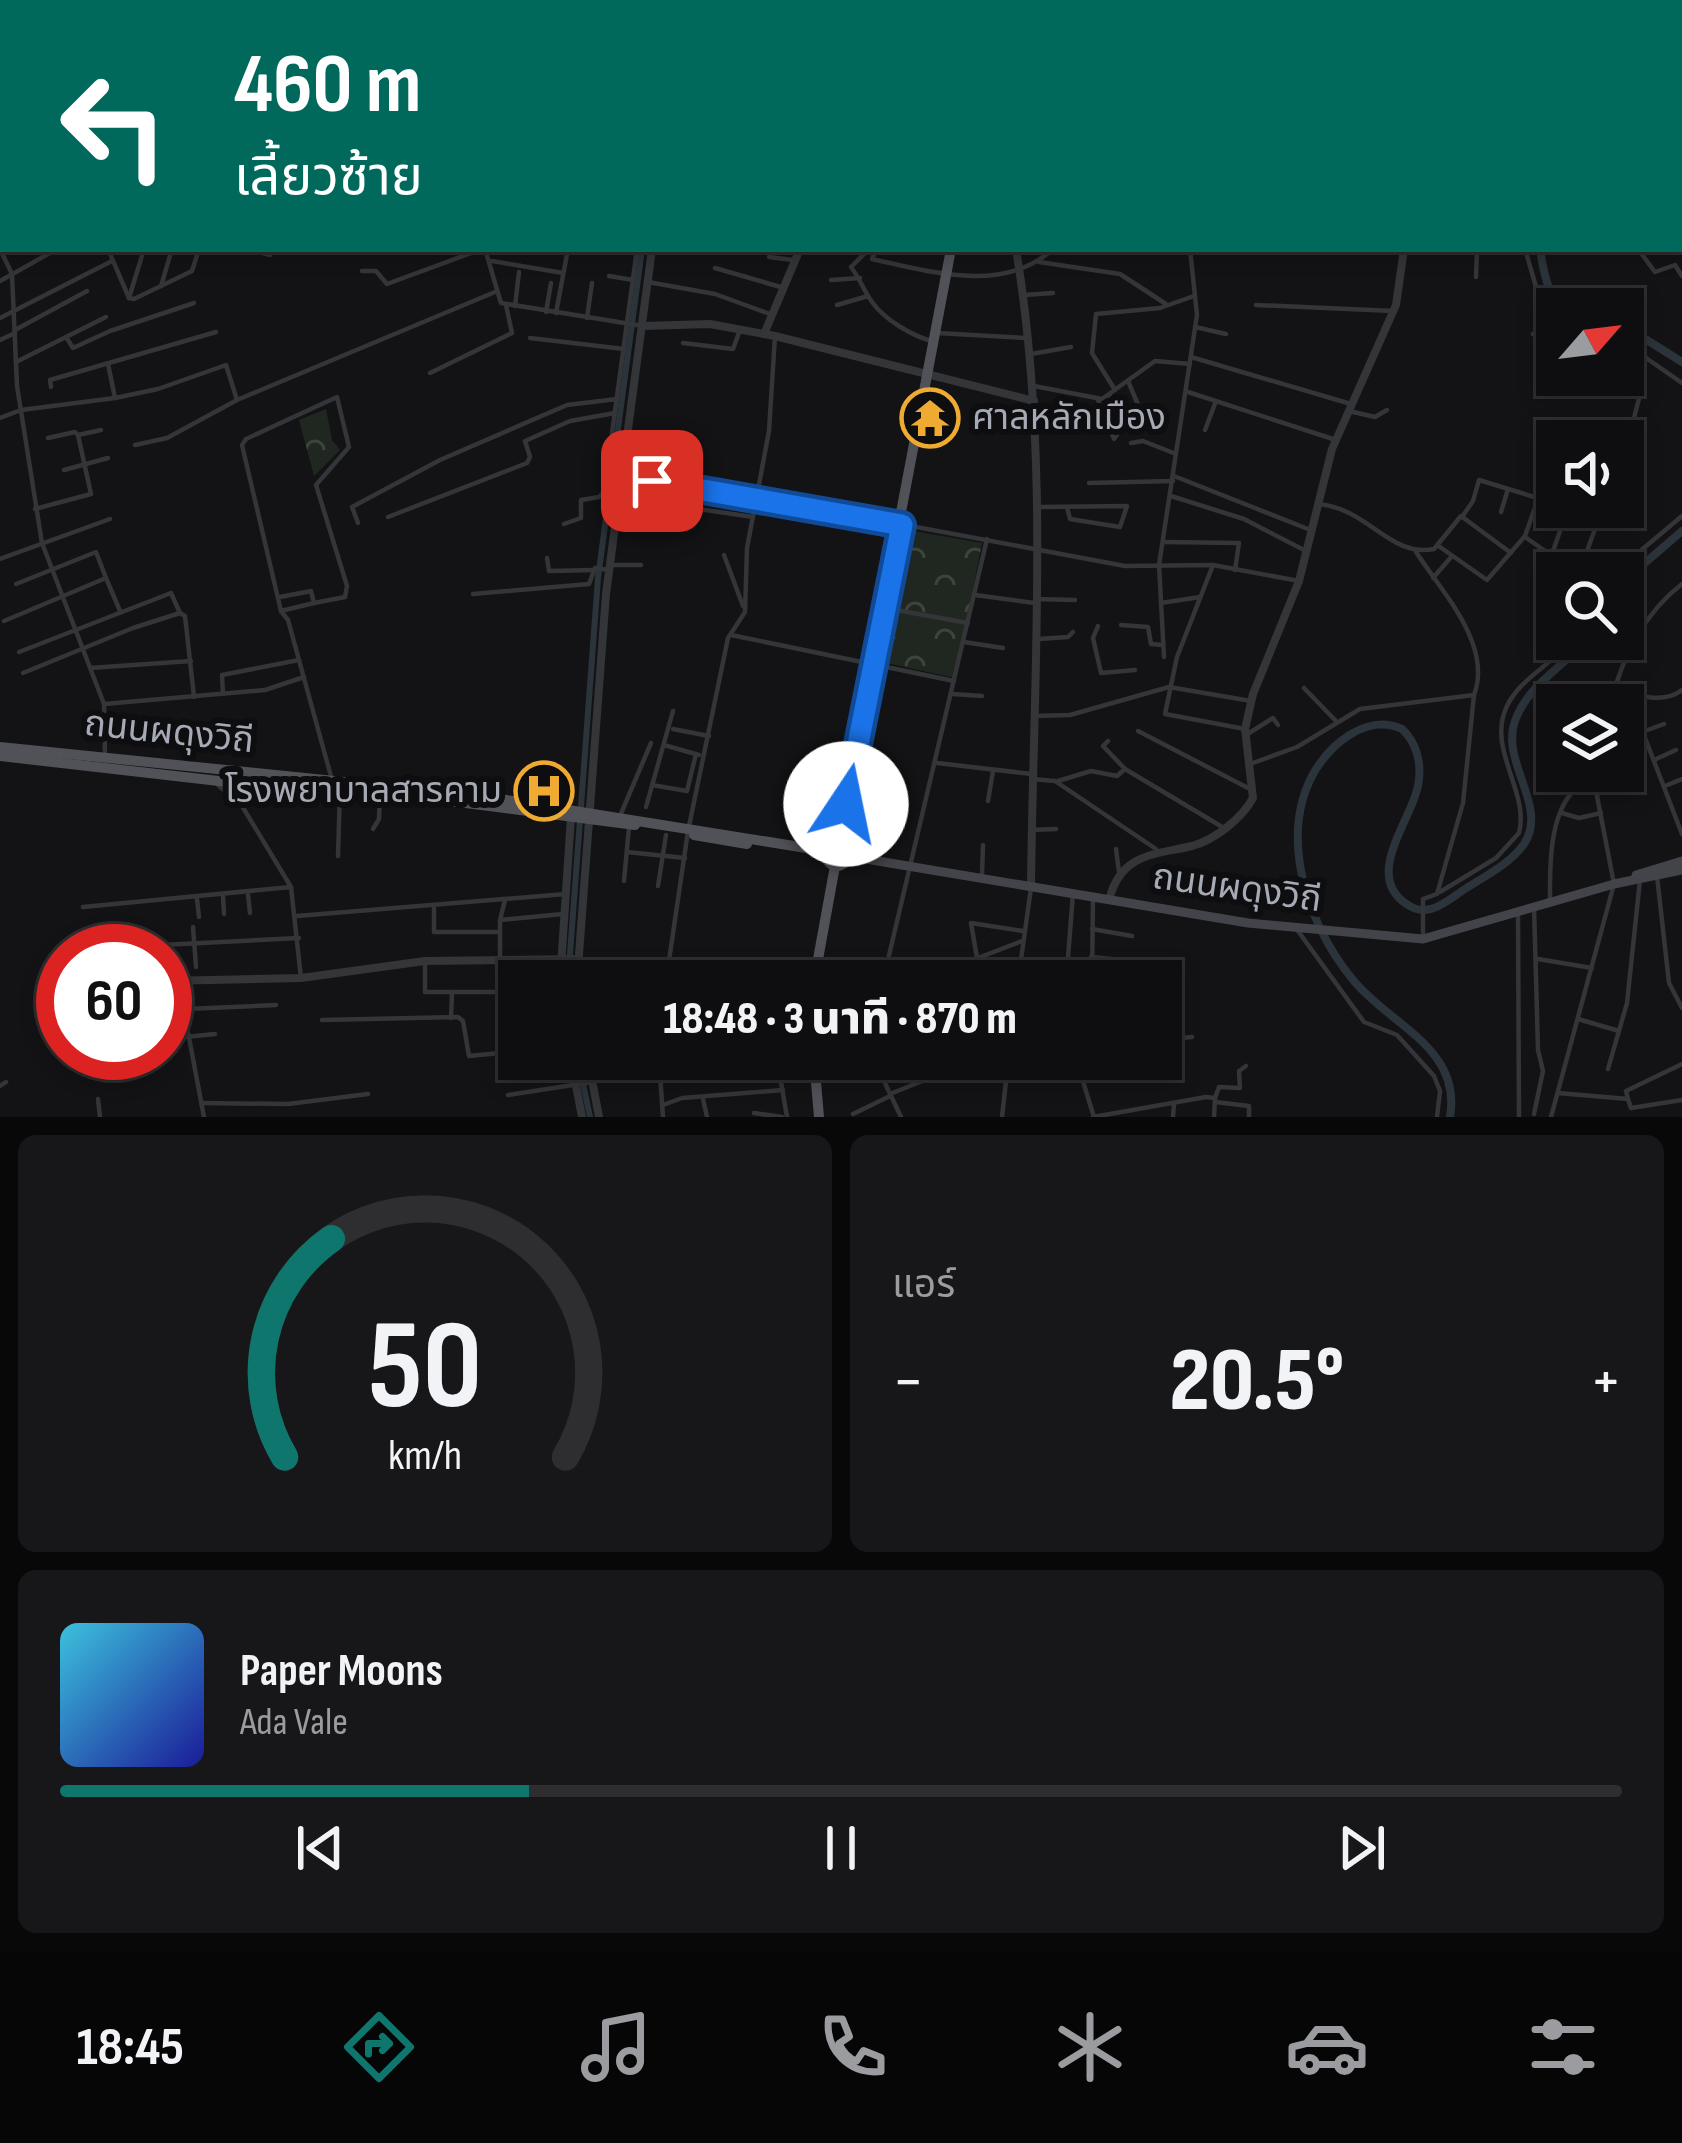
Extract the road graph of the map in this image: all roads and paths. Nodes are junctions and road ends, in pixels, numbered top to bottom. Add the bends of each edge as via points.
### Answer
1 (1, 252) edge
2 (52, 252) edge
3 (110, 252) edge
4 (143, 252) edge
5 (171, 252) edge
6 (198, 252) edge
7 (475, 252) edge
8 (485, 252) edge
9 (567, 252) edge
10 (637, 252) edge
11 (652, 252) edge
12 (800, 252) edge
13 (868, 252) edge
14 (872, 252) edge
15 (954, 252) edge
16 (1016, 252) edge
17 (1050, 252) edge
18 (1190, 252) edge
19 (1403, 252) edge
20 (1477, 252) edge
21 (1526, 252) edge
22 (1640, 252) edge
23 (769, 257) dead end
24 (112, 261) junction
25 (490, 261) junction
26 (798, 261) junction
27 (1039, 262) junction
28 (715, 268) dead end
29 (1019, 269) junction
30 (362, 271) dead end
31 (519, 272) dead end
32 (12, 274) junction
33 (563, 274) junction
34 (948, 275) junction
35 (609, 276) dead end
36 (1682, 276) edge
37 (1476, 277) dead end
38 (860, 278) junction
39 (633, 280) junction
40 (831, 280) dead end
41 (0, 281) edge
42 (648, 282) junction
43 (551, 283) dead end
44 (592, 283) dead end
45 (161, 286) junction
46 (1536, 288) edge
47 (786, 289) junction
48 (87, 291) dead end
49 (496, 292) junction
50 (1053, 293) dead end
51 (1024, 295) junction
52 (868, 296) junction
53 (1194, 296) junction
54 (129, 298) junction
55 (194, 303) dead end
56 (1166, 304) junction
57 (511, 305) junction
58 (837, 305) dead end
59 (1256, 305) dead end
60 (1393, 310) junction
61 (14, 311) junction
62 (546, 312) junction
63 (556, 313) junction
64 (773, 315) junction
65 (106, 317) dead end
66 (587, 318) junction
67 (0, 319) edge
68 (1195, 327) junction
69 (626, 328) junction
70 (642, 329) junction
71 (740, 329) junction
72 (15, 332) junction
73 (216, 332) dead end
74 (764, 334) junction
75 (1226, 334) dead end
76 (776, 336) junction
77 (66, 338) junction
78 (530, 338) dead end
79 (937, 338) junction
80 (1029, 338) junction
81 (0, 340) edge
82 (683, 343) dead end
83 (1071, 347) dead end
84 (624, 349) junction
85 (1030, 354) junction
86 (1644, 357) edge
87 (1190, 360) junction
88 (16, 362) junction
89 (108, 364) junction
90 (430, 373) dead end
91 (929, 376) junction
92 (1128, 381) junction
93 (1682, 383) edge
94 (1034, 386) junction
95 (51, 387) dead end
96 (1185, 392) junction
97 (1112, 393) junction
98 (115, 398) junction
99 (618, 398) junction
100 (237, 400) junction
101 (1098, 400) junction
102 (1034, 401) junction
103 (1216, 401) junction
104 (1139, 407) dead end
105 (1350, 408) junction
106 (21, 410) junction
107 (1387, 410) dead end
108 (615, 412) junction
109 (0, 418) edge
110 (523, 425) junction
111 (101, 430) dead end
112 (1205, 430) dead end
113 (78, 436) junction
114 (533, 437) junction
115 (48, 438) dead end
116 (1336, 440) junction
117 (1131, 443) dead end
118 (135, 445) dead end
119 (1176, 454) junction
120 (108, 458) dead end
121 (85, 465) junction
122 (64, 470) dead end
123 (609, 477) junction
124 (1174, 478) junction
125 (621, 479) junction
126 (1089, 483) dead end
127 (1508, 489) junction
128 (1128, 494) dead end
129 (1171, 496) junction
130 (1536, 498) edge
131 (757, 499) junction
132 (665, 504) dead end
133 (1318, 504) junction
134 (1536, 505) edge
135 (1127, 506) junction
136 (1036, 507) junction
137 (1067, 507) junction
138 (35, 509) junction
139 (1501, 512) dead end
140 (1682, 516) edge
141 (388, 517) dead end
142 (754, 517) junction
143 (1462, 518) junction
144 (110, 519) dead end
145 (358, 523) dead end
146 (564, 524) dead end
147 (902, 525) junction
148 (1595, 528) edge
149 (1313, 531) junction
150 (1525, 537) junction
151 (987, 539) junction
152 (1163, 542) junction
153 (42, 543) junction
154 (1438, 545) junction
155 (1037, 548) junction
156 (1415, 551) junction
157 (1587, 551) dead end
158 (1308, 552) junction
159 (1548, 552) edge
160 (1639, 552) edge
161 (1510, 553) junction
162 (724, 555) dead end
163 (1452, 556) junction
164 (547, 558) dead end
165 (0, 559) edge
166 (641, 565) dead end
167 (1159, 565) junction
168 (1213, 565) junction
169 (609, 568) junction
170 (595, 569) junction
171 (1234, 571) junction
172 (51, 572) junction
173 (106, 578) junction
174 (1433, 578) junction
175 (1299, 580) junction
176 (16, 584) dead end
177 (1682, 584) edge
178 (473, 593) dead end
179 (974, 595) junction
180 (1200, 597) junction
181 (278, 598) junction
182 (61, 599) junction
183 (1075, 600) dead end
184 (1036, 602) junction
185 (314, 603) junction
186 (1161, 603) junction
187 (885, 608) junction
188 (281, 610) junction
189 (120, 611) junction
190 (745, 612) junction
191 (180, 614) junction
192 (4, 621) dead end
193 (968, 623) junction
194 (1121, 625) dead end
195 (1098, 626) dead end
196 (74, 630) junction
197 (1073, 632) dead end
198 (728, 634) junction
199 (1035, 640) junction
200 (964, 642) junction
201 (1163, 645) junction
202 (1004, 647) dead end
203 (81, 649) junction
204 (19, 652) dead end
205 (1164, 657) dead end
206 (299, 659) junction
207 (1553, 660) edge
208 (190, 661) junction
209 (874, 665) junction
210 (90, 668) junction
211 (1135, 670) dead end
212 (23, 673) dead end
213 (304, 677) junction
214 (954, 681) junction
215 (1617, 684) edge
216 (1168, 687) junction
217 (1304, 688) dead end
218 (1682, 690) edge
219 (223, 694) junction
220 (952, 694) junction
221 (1474, 695) junction
222 (982, 696) dead end
223 (194, 697) junction
224 (1644, 697) edge
225 (1251, 701) junction
226 (104, 704) junction
227 (674, 711) dead end
228 (1033, 716) junction
229 (1336, 721) junction
230 (1278, 724) dead end
231 (1664, 724) dead end
232 (673, 729) dead end
233 (1138, 731) dead end
234 (689, 732) junction
235 (1245, 732) junction
236 (709, 736) junction
237 (1108, 741) dead end
238 (651, 743) dead end
239 (664, 745) junction
240 (0, 746) edge
241 (1676, 750) dead end
242 (685, 751) junction
243 (696, 754) junction
244 (0, 756) edge
245 (705, 756) junction
246 (1653, 760) junction
247 (104, 762) junction
248 (937, 763) junction
249 (1250, 764) junction
250 (1125, 769) junction
251 (993, 770) junction
252 (227, 776) junction
253 (1032, 777) junction
254 (1682, 779) edge
255 (211, 780) junction
256 (1055, 781) junction
257 (254, 785) junction
258 (652, 785) junction
259 (335, 786) junction
260 (1664, 787) junction
261 (1254, 791) junction
262 (1571, 792) edge
263 (1599, 792) edge
264 (380, 793) junction
265 (988, 801) dead end
266 (646, 807) dead end
267 (1562, 813) junction
268 (1601, 813) junction
269 (247, 814) junction
270 (582, 815) junction
271 (625, 820) junction
272 (1224, 828) junction
273 (374, 829) dead end
274 (1056, 829) dead end
275 (1031, 830) junction
276 (688, 831) junction
277 (1682, 834) edge
278 (666, 836) dead end
279 (983, 845) dead end
280 (1116, 848) dead end
281 (1156, 850) junction
282 (627, 852) junction
283 (833, 854) junction
284 (338, 856) dead end
285 (662, 856) junction
286 (848, 856) joint
287 (685, 858) junction
288 (1682, 866) edge
289 (913, 868) junction
290 (1658, 876) junction
291 (1119, 877) junction
292 (981, 880) junction
293 (1640, 880) junction
294 (624, 881) dead end
295 (1614, 884) junction
296 (658, 886) dead end
297 (291, 887) junction
298 (1031, 889) junction
299 (248, 892) junction
300 (223, 894) junction
301 (566, 894) junction
302 (1437, 894) junction
303 (1073, 895) junction
304 (197, 896) junction
305 (1094, 898) junction
306 (505, 900) junction
307 (1109, 900) junction
308 (1550, 902) junction
309 (83, 907) dead end
310 (582, 907) junction
311 (1534, 907) junction
312 (434, 908) junction
313 (565, 910) junction
314 (1518, 912) junction
315 (224, 914) dead end
316 (250, 914) dead end
317 (297, 916) junction
318 (199, 917) dead end
319 (500, 920) junction
320 (193, 927) dead end
321 (1092, 929) junction
322 (1299, 930) junction
323 (221, 931) dead end
324 (1024, 931) junction
325 (499, 932) junction
326 (1132, 936) dead end
327 (1424, 936) junction
328 (299, 938) junction
329 (1022, 941) junction
330 (192, 944) edge
331 (195, 944) junction
332 (222, 944) junction
333 (1068, 957) dead end
334 (1091, 957) junction
335 (977, 958) junction
336 (500, 959) junction
337 (561, 959) junction
338 (578, 959) joint
339 (1536, 959) junction
340 (669, 960) edge
341 (818, 960) edge
342 (889, 960) edge
343 (972, 960) edge
344 (1020, 960) edge
345 (1091, 960) edge
346 (1121, 960) edge
347 (424, 961) junction
348 (196, 967) dead end
349 (1592, 968) junction
350 (302, 978) junction
351 (192, 981) edge
352 (452, 992) junction
353 (498, 992) edge
354 (276, 1005) dead end
355 (1682, 1008) edge
356 (192, 1010) edge
357 (451, 1018) junction
358 (1578, 1019) junction
359 (322, 1020) dead end
360 (1619, 1030) junction
361 (215, 1034) dead end
362 (1192, 1036) dead end
363 (192, 1037) edge
364 (1182, 1037) edge
365 (498, 1054) edge
366 (192, 1057) edge
367 (1682, 1064) edge
368 (1246, 1066) dead end
369 (1608, 1069) dead end
370 (1543, 1071) junction
371 (1563, 1075) junction
372 (574, 1080) edge
373 (661, 1080) edge
374 (781, 1080) edge
375 (816, 1080) edge
376 (886, 1080) edge
377 (924, 1080) edge
378 (1007, 1080) edge
379 (1082, 1080) edge
380 (592, 1082) joint
381 (575, 1084) junction
382 (783, 1090) junction
383 (1558, 1093) junction
384 (368, 1094) dead end
385 (508, 1095) dead end
386 (890, 1095) junction
387 (703, 1098) junction
388 (1628, 1099) junction
389 (98, 1100) dead end
390 (1215, 1100) junction
391 (1682, 1100) edge
392 (201, 1103) junction
393 (1174, 1103) junction
394 (663, 1106) junction
395 (754, 1113) dead end
396 (1132, 1113) edge
397 (854, 1114) dead end
398 (1537, 1116) edge
399 (100, 1117) edge
400 (204, 1117) edge
401 (582, 1117) edge
402 (599, 1117) edge
403 (663, 1117) edge
404 (707, 1117) edge
405 (784, 1117) edge
406 (819, 1117) edge
407 (901, 1117) edge
408 (1002, 1117) edge
409 (1093, 1117) edge
410 (1172, 1117) edge
411 (1214, 1117) edge
412 (1249, 1117) edge
413 (1437, 1117) edge
414 (1520, 1117) edge
415 (1551, 1117) edge

1 - 32 street
2 - 32 street
3 - 24 street
4 - 54 street
5 - 45 street
6 - 45 street via 192,271
7 - 30 street via 387,284 376,271
8 - 25 street
9 - 33 street
10 - 39 street
11 - 42 street
12 - 26 street
13 - 38 street via 851,267
14 - 34 street via 872,259
15 - 34 main road
16 - 29 street
17 - 27 street
18 - 53 street
19 - 60 street
20 - 37 street
21 - 46 street
22 - 36 street via 1655,272 1675,265
23 - 26 street
24 - 54 street
24 - 61 street
25 - 33 street
25 - 49 street
26 - 47 street
27 - 29 street
27 - 56 street via 1120,274
28 - 47 street
29 - 34 street
29 - 51 street
31 - 57 street
32 - 41 street
32 - 61 street
33 - 63 street
34 - 79 main road
35 - 39 street
38 - 40 street
38 - 52 street
39 - 69 street
42 - 64 street
42 - 70 street
43 - 62 street
44 - 66 street
45 - 54 street
47 - 64 street
48 - 72 street
49 - 57 street
49 - 100 street
50 - 51 street
51 - 80 street
52 - 58 street
52 - 79 street via 917,337
53 - 56 street
53 - 68 street
55 - 77 street via 73,348
56 - 97 street via 1096,314 1092,353
57 - 62 street
57 - 90 street via 512,333
59 - 60 street
60 - 105 street
61 - 67 street
61 - 72 street
62 - 63 street
63 - 66 street
64 - 74 street
65 - 77 street
66 - 69 street
68 - 75 street
68 - 87 street
69 - 70 street
69 - 84 street
70 - 71 street
70 - 125 street
71 - 74 street
71 - 82 street via 734,350
72 - 81 street
72 - 88 street
73 - 89 street
74 - 76 street
76 - 91 street
76 - 131 street
77 - 88 street
78 - 84 street
79 - 80 street
79 - 91 main road
80 - 85 street
83 - 85 street
84 - 99 street
85 - 94 street
86 - 93 street
87 - 92 street via 1155,361
87 - 96 street
87 - 105 street
88 - 106 street
89 - 95 street via 50,380
89 - 98 street
91 - 102 street
91 - 147 main road
92 - 97 street
92 - 104 street
94 - 101 street
94 - 102 street
96 - 103 street
96 - 119 street
97 - 101 street
97 - 101 street via 1122,431 1114,439
98 - 100 street via 226,365
98 - 106 street
99 - 108 street
99 - 110 street via 567,405
100 - 118 street via 167,438
102 - 136 street
103 - 112 street
103 - 116 street
105 - 107 street via 1375,417
105 - 116 street
106 - 109 street
106 - 138 street
108 - 114 street
108 - 123 street
110 - 114 street
110 - 145 street via 352,507
111 - 113 street
113 - 115 street
113 - 121 street
114 - 141 street via 525,441 526,463
116 - 133 street
117 - 119 street
119 - 124 street
120 - 121 street
121 - 122 street
121 - 138 street via 91,494
123 - 125 street
123 - 146 street via 602,495 581,500 581,518
124 - 126 street
124 - 129 street
124 - 149 street
125 - 131 street
125 - 169 street
127 - 130 street
127 - 139 street
127 - 143 street via 1479,480
128 - 135 street
129 - 152 street
129 - 158 street
131 - 142 street
131 - 147 street
132 - 142 street
133 - 149 street
133 - 156 street via 1345,507
134 - 150 street
135 - 137 street
135 - 137 street via 1120,527 1070,519
136 - 137 street
136 - 155 street
138 - 153 street
140 - 160 street
142 - 190 street
143 - 154 street
143 - 161 street
144 - 153 street
147 - 151 street
147 - 187 main road
148 - 157 street
149 - 158 street
150 - 159 street
150 - 161 street
151 - 155 street
151 - 179 street
152 - 167 street
152 - 171 street via 1239,543
153 - 165 street
153 - 172 street
154 - 156 street
154 - 163 street
155 - 167 street
155 - 184 street
156 - 174 street
158 - 175 street
161 - 163 street via 1484,581
162 - 190 street
163 - 174 street
164 - 170 street via 549,571
166 - 169 street
167 - 168 street
167 - 186 street
168 - 171 street
168 - 180 street
169 - 170 street
169 - 270 street
170 - 178 street via 589,584
171 - 175 street
172 - 173 street via 96,552
172 - 176 street
172 - 182 street
173 - 182 street
173 - 189 street
174 - 221 street via 1478,649
175 - 225 street
177 - 215 street via 1644,624
179 - 184 street
179 - 193 street
180 - 186 street
180 - 216 street
181 - 185 street via 311,591
181 - 185 street via 242,445 337,397 349,447 316,484 345,597
181 - 188 street
182 - 192 street
182 - 196 street
183 - 184 street
184 - 199 street
185 - 188 street
186 - 201 street
187 - 193 street
187 - 209 main road
188 - 206 street
189 - 191 street via 171,593
189 - 196 street
190 - 198 street
191 - 203 street
191 - 208 street
193 - 200 street
194 - 201 street via 1148,627 1151,644
195 - 211 street via 1101,673
196 - 203 street
196 - 204 street
197 - 199 street
198 - 209 street
198 - 236 street
199 - 228 street
200 - 202 street
200 - 214 street
201 - 205 street
203 - 210 street
203 - 212 street
206 - 213 street
206 - 219 street via 222,675
207 - 302 street via 1518,688 1504,712 1519,833 1496,858
208 - 210 street
208 - 223 street
209 - 214 street
209 - 283 main road
210 - 226 street
213 - 219 street
213 - 259 street
214 - 220 street
216 - 225 street
216 - 228 street via 1070,715
216 - 235 street via 1165,715
217 - 229 street
218 - 224 street
219 - 223 street
220 - 222 street
220 - 248 street
221 - 229 street via 1360,709
221 - 302 street via 1463,803
223 - 226 street
225 - 235 street
226 - 247 street
227 - 239 street
228 - 253 street
229 - 249 street via 1286,753
230 - 235 street via 1273,718
231 - 246 street via 1642,731
232 - 234 street
233 - 261 street
234 - 236 street
234 - 242 street
235 - 249 street
236 - 245 street
237 - 250 street via 1103,746
238 - 271 street
239 - 242 street
239 - 258 street
240 - 247 main road, ถนนผดุงวิถี
241 - 246 street
242 - 243 street
243 - 245 street
243 - 258 street via 687,791
244 - 247 main road, ถนนผดุงวิถี
245 - 276 street
246 - 260 street
247 - 252 main road, ถนนผดุงวิถี
247 - 255 main road, ถนนผดุงวิถี
248 - 251 street
248 - 289 street
249 - 261 street
250 - 256 street
250 - 272 street
251 - 253 street
251 - 265 street
252 - 255 main road, ถนนผดุงวิถี
252 - 257 main road, ถนนผดุงวิถี
252 - 259 main road, ถนนผดุงวิถี
252 - 269 street
253 - 256 street
253 - 275 street
254 - 260 street
255 - 269 street
256 - 281 street
257 - 259 main road, ถนนผดุงวิถี
257 - 269 street via 240,792
258 - 266 street
259 - 264 main road, ถนนผดุงวิถี
259 - 270 main road, ถนนผดุงวิถี
259 - 284 street
260 - 277 street
261 - 272 street
262 - 267 street
263 - 268 street
264 - 270 main road, ถนนผดุงวิถี
264 - 273 street
267 - 268 street
267 - 308 street
268 - 295 street
269 - 297 street
270 - 271 main road, ถนนผดุงวิถี
270 - 301 street
270 - 310 street
271 - 276 main road, ถนนผดุงวิถี
271 - 282 street
272 - 281 street via 1191,846
274 - 275 street
275 - 298 street
276 - 283 main road, ถนนผดุงวิถี
276 - 287 street
278 - 285 street
279 - 292 street
280 - 291 street
281 - 291 street
282 - 285 street
282 - 294 street
283 - 286 main road via 845,862
283 - 341 main road
285 - 287 street
285 - 296 street
286 - 289 main road, ถนนผดุงวิถี
287 - 340 street
288 - 290 main road
288 - 295 main road
289 - 292 main road, ถนนผดุงวิถี
289 - 342 street
290 - 293 main road
290 - 355 street via 1669,983
291 - 307 street
292 - 298 main road, ถนนผดุงวิถี
293 - 295 main road
293 - 360 street
295 - 308 main road, ถนนผดุงวิถี
295 - 349 street
297 - 299 street
297 - 317 street
298 - 303 main road, ถนนผดุงวิถี
298 - 324 street
299 - 300 street
299 - 316 street
300 - 304 street
300 - 315 street
301 - 306 street
301 - 313 street
302 - 327 street via 1423,899
303 - 305 main road, ถนนผดุงวิถี
303 - 333 street
304 - 309 street
304 - 318 street
305 - 307 main road, ถนนผดุงวิถี
305 - 321 street
306 - 312 street
306 - 319 street
307 - 322 main road, ถนนผดุงวิถี
308 - 311 main road, ถนนผดุงวิถี
310 - 313 street
310 - 338 street
311 - 314 main road, ถนนผดุงวิถี
311 - 339 street
312 - 317 street
312 - 325 street via 434,932
313 - 319 street
313 - 337 street
314 - 327 main road, ถนนผดุงวิถี
314 - 414 street
317 - 328 street
319 - 325 street
320 - 331 street
321 - 326 street
321 - 334 street
322 - 327 main road, ถนนผดุงวิถี
322 - 413 street via 1364,1022 1397,1035 1434,1076
323 - 332 street
324 - 329 street
324 - 335 street via 970,922
325 - 336 street
328 - 332 street
328 - 350 street
329 - 335 street
329 - 344 street
330 - 331 street
331 - 332 street
331 - 348 street
334 - 345 street
334 - 346 street
335 - 343 street
336 - 337 street
336 - 347 street
337 - 338 street
339 - 349 street
339 - 370 street
347 - 350 street
347 - 352 street via 425,992
349 - 358 street
350 - 351 street
352 - 353 street
352 - 357 street
354 - 356 street
357 - 359 street
357 - 365 street via 463,1021 469,1056
358 - 360 street
358 - 371 street
360 - 369 street
361 - 363 street
362 - 364 street
366 - 392 street
367 - 388 street via 1626,1091
368 - 390 street via 1240,1088 1219,1087
370 - 371 street
370 - 398 street
371 - 383 street
372 - 381 street
373 - 394 street
374 - 382 street
375 - 406 main road
376 - 386 street
377 - 386 street
378 - 408 street
379 - 409 street
380 - 381 street
380 - 402 street
381 - 385 street
381 - 401 street
382 - 387 street
382 - 405 street
383 - 388 street
383 - 415 street
384 - 392 street
386 - 397 street
386 - 407 street
387 - 394 street
387 - 404 street
388 - 391 street via 1631,1108
389 - 399 street
390 - 393 street
390 - 411 street
390 - 412 street via 1250,1106
392 - 400 street
393 - 396 street
393 - 410 street
394 - 403 street
395 - 405 street
396 - 409 street

